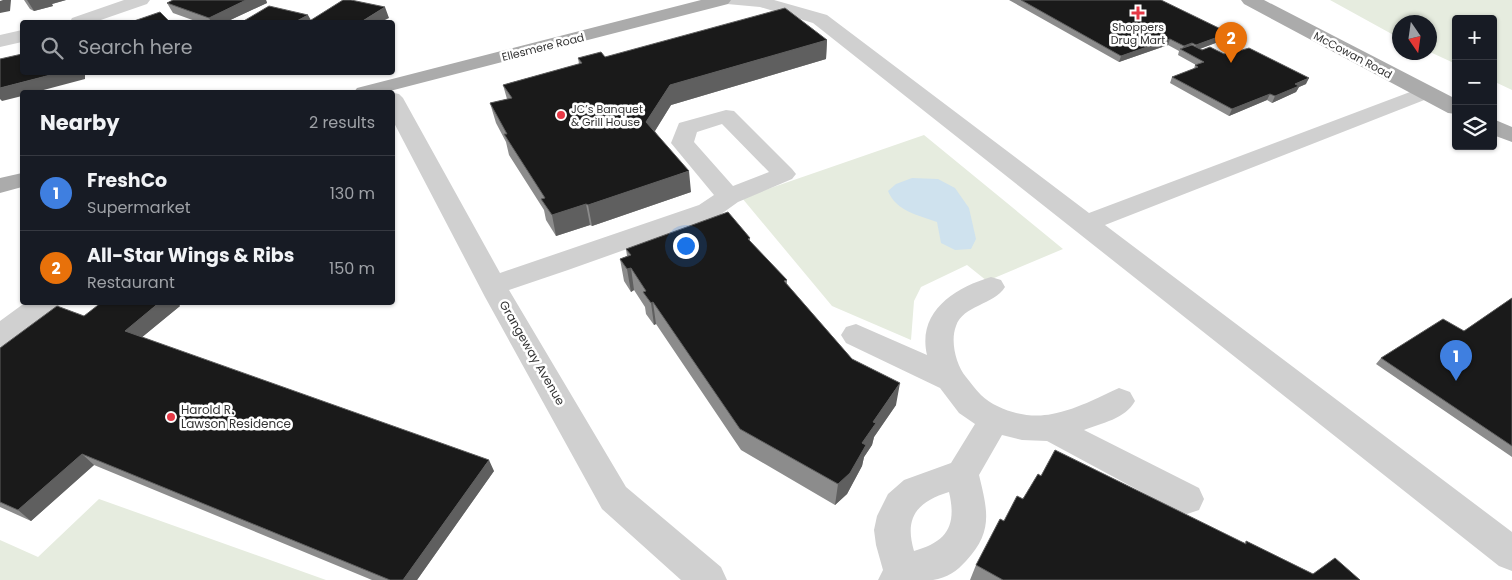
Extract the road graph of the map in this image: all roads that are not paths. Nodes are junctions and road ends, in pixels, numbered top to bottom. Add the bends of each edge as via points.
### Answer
1 (141, 0) edge
2 (722, 0) edge
3 (733, 0) edge
4 (1250, 0) edge
5 (822, 9) edge
6 (85, 20) edge
7 (20, 36) edge
8 (0, 41) edge
9 (395, 91) edge
10 (1424, 93) junction
11 (395, 101) edge
12 (1452, 106) edge
13 (1497, 128) edge
14 (1512, 135) edge
15 (20, 181) edge
16 (0, 186) edge
17 (729, 197) dead end
18 (1085, 224) junction
19 (493, 285) junction
20 (991, 287) dead end
21 (43, 305) edge
22 (856, 335) dead end
23 (0, 336) edge
24 (951, 380) junction
25 (1119, 402) dead end
26 (994, 420) junction
27 (1051, 428) junction
28 (962, 474) junction
29 (1188, 500) dead end
30 (1512, 554) edge
31 (899, 576) edge
32 (708, 580) edge

1 - 6 street
2 - 9 main road, Ellesmere Road
3 - 5 street
4 - 10 main road, McCowan Road
5 - 18 street
7 - 8 street
10 - 12 main road, McCowan Road
10 - 18 street
11 - 19 street, Grangeway Avenue
13 - 14 main road
15 - 16 main road
17 - 19 street via 708,211
18 - 30 street
19 - 32 street, Grangeway Avenue via 614,498
20 - 24 street via 962,301 947,314 941,327 938,342 941,359
21 - 23 street
22 - 24 street
24 - 26 street via 970,404
25 - 27 street
26 - 27 street via 1022,427
26 - 28 street
27 - 29 street
28 - 31 street via 970,508 966,536 943,560
28 - 31 street via 922,486 900,504 892,531

